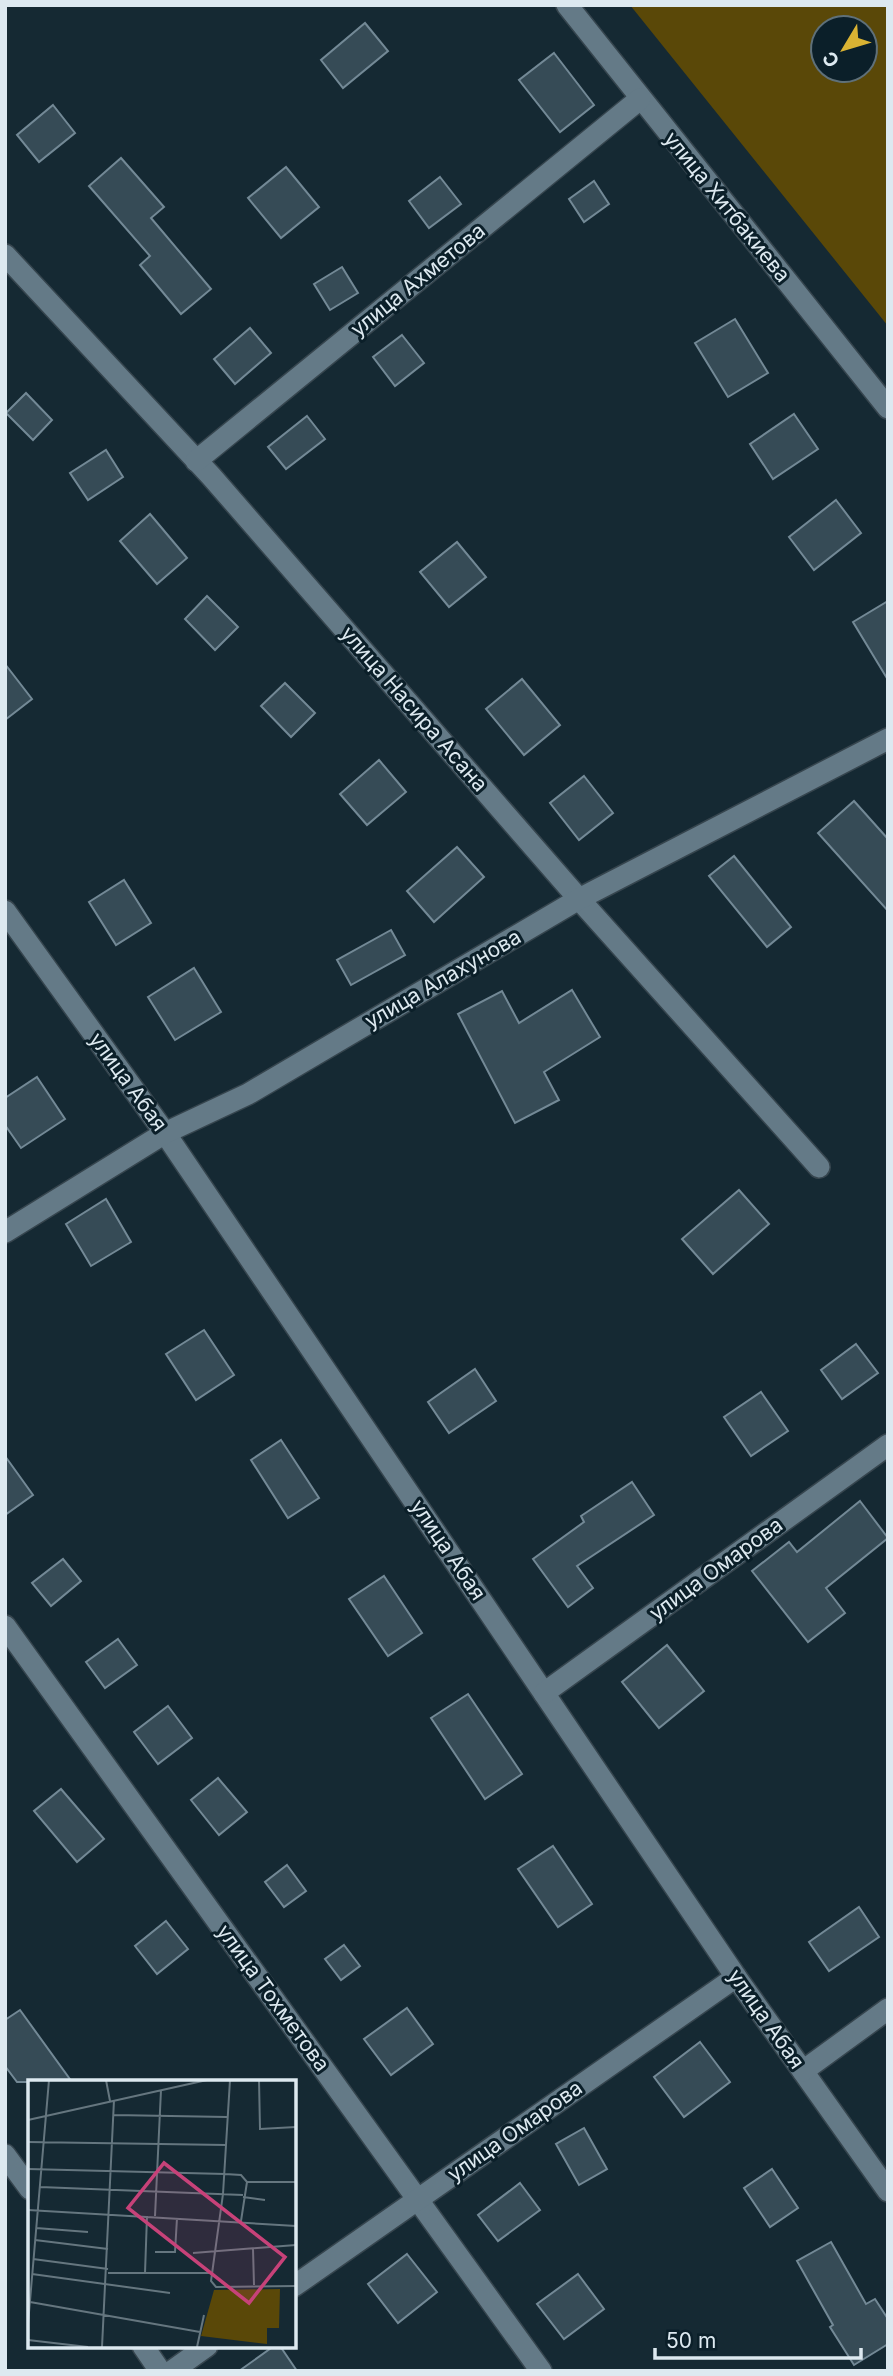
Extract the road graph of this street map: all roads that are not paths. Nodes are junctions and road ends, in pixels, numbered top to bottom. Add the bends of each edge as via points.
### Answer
1 (567, 5) edge
2 (640, 99) junction
3 (5, 255) edge
4 (888, 408) edge
5 (196, 461) junction
6 (887, 742) edge
7 (579, 899) junction
8 (5, 911) edge
9 (165, 1133) junction
10 (818, 1167) dead end
11 (5, 1232) edge
12 (888, 1445) edge
13 (5, 1626) edge
14 (544, 1693) junction
15 (736, 1976) junction
16 (888, 2009) edge
17 (803, 2071) junction
18 (5, 2155) edge
19 (28, 2186) edge
20 (888, 2191) edge
21 (418, 2199) junction
22 (296, 2285) edge
23 (144, 2348) edge
24 (204, 2348) edge
25 (160, 2371) edge
26 (172, 2371) edge
27 (541, 2371) edge

1 - 2 street, улица Хитбакиева
2 - 4 street, улица Хитбакиева
2 - 5 street, улица Ахметова
3 - 5 street, улица Насира Асана
5 - 7 street, улица Насира Асана
6 - 7 street, улица Алахунова
7 - 9 street, улица Алахунова via 248,1094
7 - 10 street, улица Насира Асана
8 - 9 street, улица Абая
9 - 11 street, улица Алахунова
9 - 14 street, улица Абая
12 - 14 street, улица Омарова
13 - 21 street, улица Тохметова
14 - 15 street, улица Абая
15 - 17 street, улица Абая
15 - 21 street, улица Омарова
16 - 17 street
17 - 20 street, улица Абая
18 - 19 street
21 - 22 street, улица Омарова
21 - 27 street, улица Тохметова
23 - 25 street
24 - 26 street

